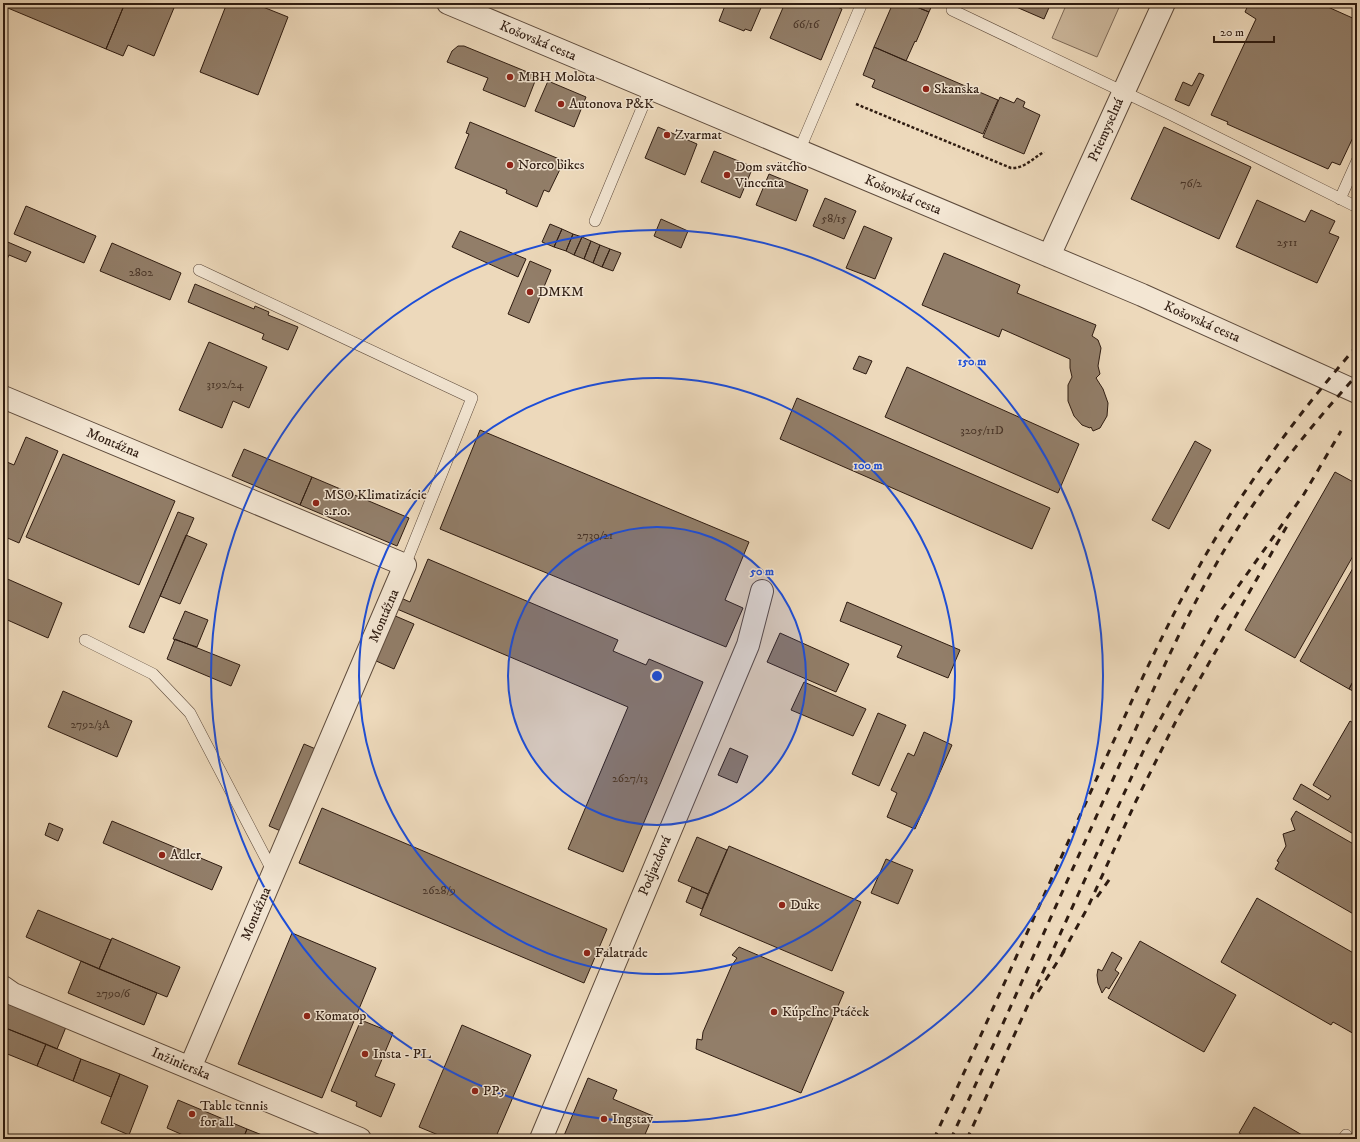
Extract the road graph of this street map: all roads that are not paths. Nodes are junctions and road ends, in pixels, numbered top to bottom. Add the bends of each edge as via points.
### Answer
1 (448, 3) edge
2 (862, 3) edge
3 (1164, 3) edge
4 (952, 10) dead end
5 (650, 89) junction
6 (1124, 92) junction
7 (799, 151) junction
8 (1357, 162) edge
9 (1340, 199) junction
10 (1357, 207) edge
11 (595, 221) dead end
12 (1049, 256) junction
13 (199, 270) dead end
14 (1357, 392) edge
15 (3, 397) edge
16 (406, 565) junction
17 (762, 591) dead end
18 (85, 640) dead end
19 (274, 872) junction
20 (3, 987) edge
21 (190, 1068) junction
22 (360, 1139) edge
23 (541, 1139) edge

1 - 5 street, Košovská cesta
2 - 7 lane
3 - 6 street, Priemyselná
4 - 6 lane
5 - 7 street, Košovská cesta
5 - 11 lane
6 - 9 lane
6 - 12 street, Priemyselná
7 - 12 street, Košovská cesta
8 - 9 lane
9 - 10 lane
12 - 14 street, Košovská cesta
13 - 16 lane via 472,398
15 - 16 street, Montážna
16 - 19 street, Montážna
17 - 23 street, Podjazdová via 748,645
18 - 19 lane via 153,674 190,713
19 - 21 street, Montážna
20 - 21 street, Inžinierska via 13,994
21 - 22 street, Inžinierska

